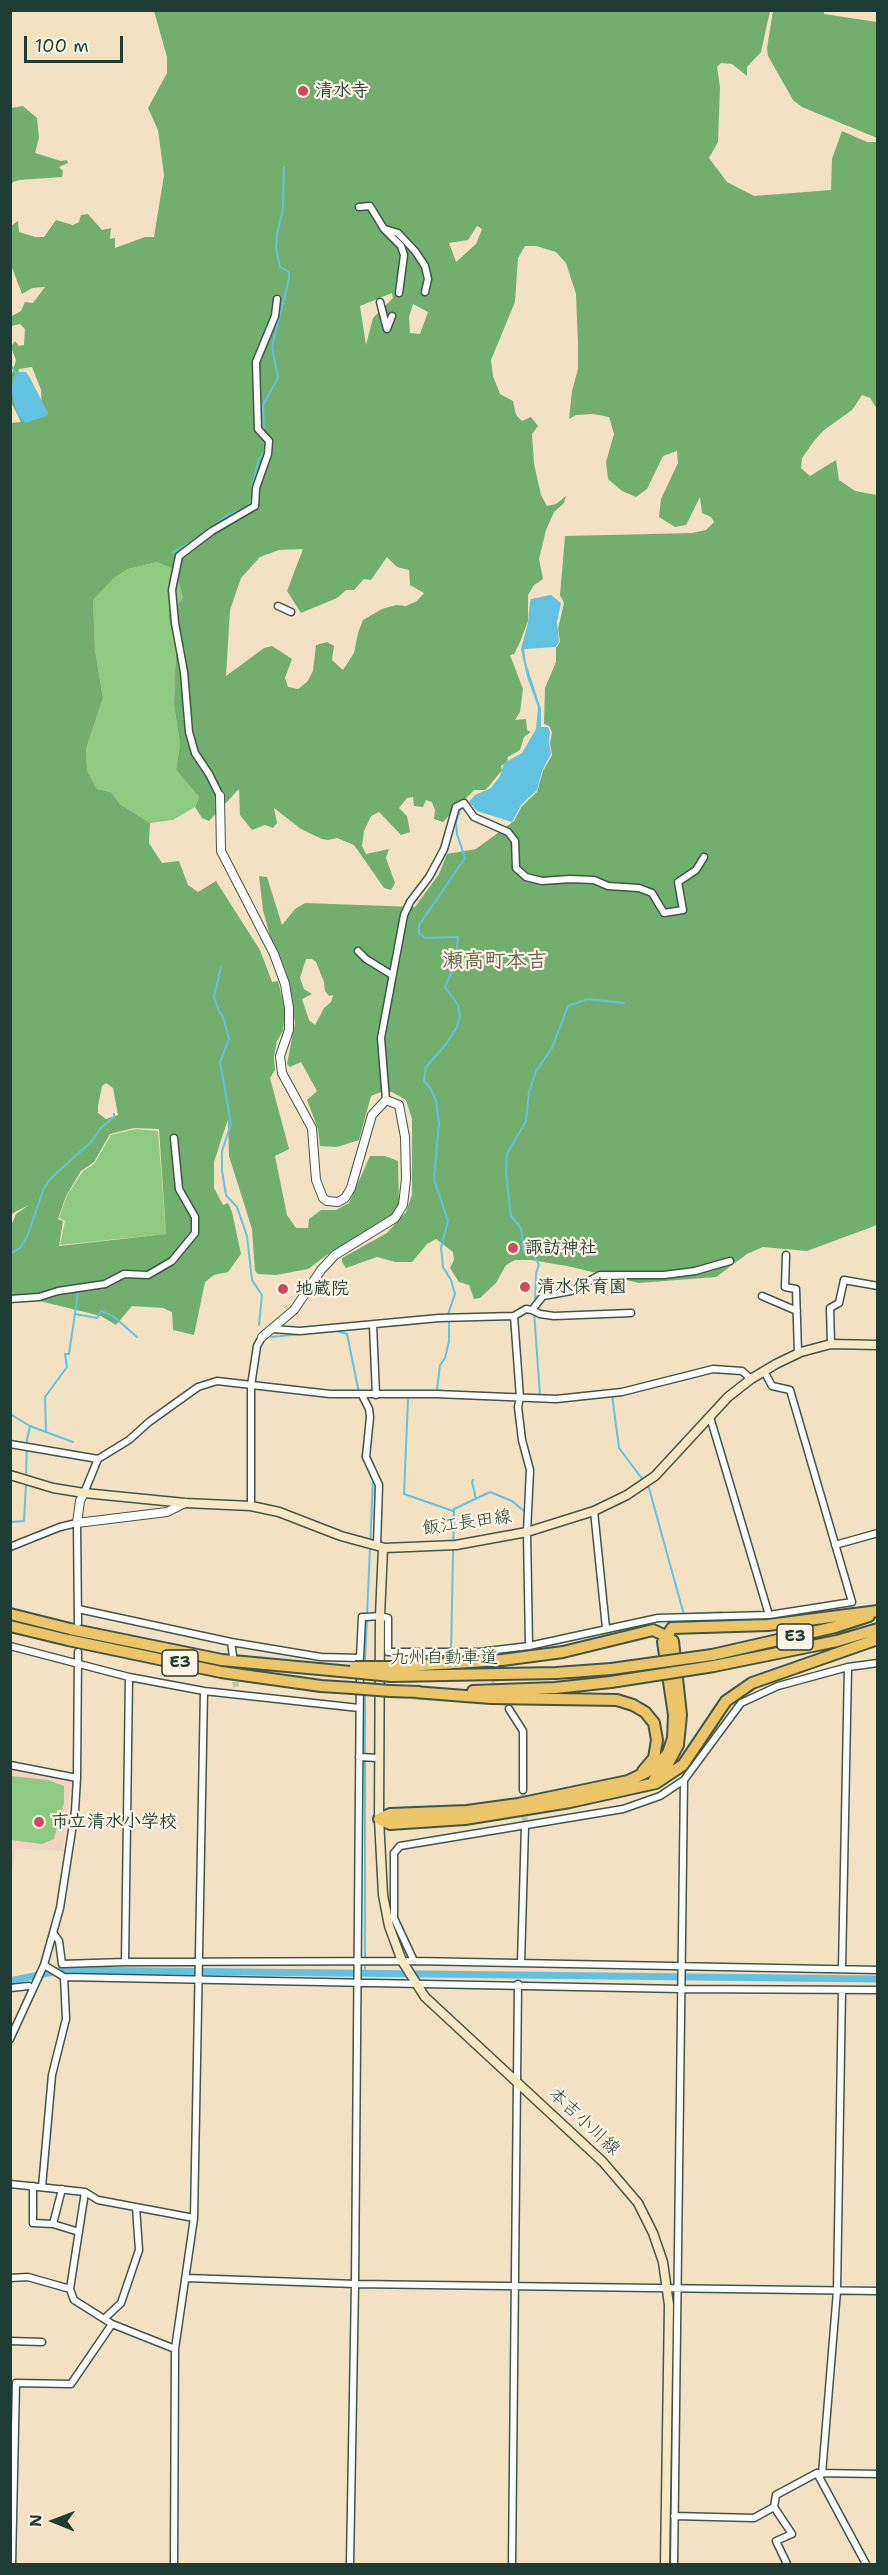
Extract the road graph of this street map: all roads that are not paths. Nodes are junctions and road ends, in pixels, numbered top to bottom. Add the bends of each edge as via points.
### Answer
1 (359, 207) dead end
2 (384, 229) junction
3 (399, 292) dead end
4 (425, 292) dead end
5 (277, 299) dead end
6 (380, 302) dead end
7 (393, 316) dead end
8 (278, 606) dead end
9 (291, 612) dead end
10 (220, 796) joint
11 (704, 857) dead end
12 (358, 951) dead end
13 (392, 975) junction
14 (386, 1100) junction
15 (174, 1138) dead end
16 (786, 1255) dead end
17 (730, 1261) dead end
18 (878, 1286) edge
19 (762, 1296) dead end
20 (10, 1299) edge
21 (532, 1310) junction
22 (797, 1311) junction
23 (631, 1313) dead end
24 (514, 1316) junction
25 (373, 1325) junction
26 (273, 1329) junction
27 (262, 1337) joint
28 (831, 1344) junction
29 (878, 1345) edge
30 (798, 1353) junction
31 (764, 1371) junction
32 (751, 1378) junction
33 (251, 1386) junction
34 (362, 1395) junction
35 (376, 1395) junction
36 (520, 1398) junction
37 (710, 1417) junction
38 (10, 1444) edge
39 (98, 1459) junction
40 (10, 1474) edge
41 (84, 1493) junction
42 (185, 1503) junction
43 (251, 1506) junction
44 (594, 1511) junction
45 (77, 1523) junction
46 (527, 1532) junction
47 (878, 1533) edge
48 (835, 1545) junction
49 (380, 1546) junction
50 (10, 1547) edge
51 (78, 1609) junction
52 (878, 1612) edge
53 (10, 1614) edge
54 (769, 1615) junction
55 (380, 1616) junction
56 (78, 1623) dead end
57 (10, 1626) edge
58 (606, 1628) junction
59 (878, 1629) edge
60 (667, 1637) junction
61 (878, 1639) edge
62 (231, 1642) junction
63 (10, 1646) edge
64 (529, 1646) junction
65 (78, 1652) dead end
66 (479, 1652) junction
67 (232, 1656) dead end
68 (713, 1660) junction
69 (484, 1661) tunnel mouth
70 (78, 1663) junction
71 (878, 1663) edge
72 (354, 1666) junction
73 (849, 1667) junction
74 (391, 1671) junction
75 (129, 1677) junction
76 (236, 1687) tunnel mouth
77 (204, 1691) junction
78 (414, 1692) junction
79 (237, 1695) junction
80 (359, 1708) junction
81 (510, 1709) tunnel mouth
82 (359, 1757) junction
83 (378, 1758) junction
84 (10, 1765) edge
85 (77, 1778) junction
86 (684, 1780) junction
87 (628, 1781) junction
88 (641, 1787) junction
89 (523, 1790) tunnel mouth
90 (378, 1819) junction
91 (525, 1826) junction
92 (54, 1934) junction
93 (402, 1961) junction
94 (414, 1961) junction
95 (126, 1962) junction
96 (201, 1963) junction
97 (359, 1963) junction
98 (521, 1963) junction
99 (46, 1966) junction
100 (682, 1966) junction
101 (842, 1969) junction
102 (878, 1970) edge
103 (64, 1977) junction
104 (200, 1979) junction
105 (358, 1981) junction
106 (415, 1983) junction
107 (518, 1984) junction
108 (29, 1986) dead end
109 (10, 1988) edge
110 (681, 1989) junction
111 (842, 1990) junction
112 (878, 1990) edge
113 (10, 2039) edge
114 (519, 2083) junction
115 (10, 2184) edge
116 (33, 2186) junction
117 (42, 2187) junction
118 (62, 2189) junction
119 (85, 2192) junction
120 (136, 2207) junction
121 (194, 2218) junction
122 (53, 2224) junction
123 (79, 2232) junction
124 (10, 2278) edge
125 (187, 2278) junction
126 (355, 2284) junction
127 (516, 2287) junction
128 (70, 2289) junction
129 (668, 2289) junction
130 (678, 2290) junction
131 (837, 2291) junction
132 (878, 2291) edge
133 (104, 2319) junction
134 (112, 2324) junction
135 (10, 2341) edge
136 (42, 2342) dead end
137 (175, 2349) junction
138 (819, 2474) junction
139 (878, 2474) edge
140 (774, 2507) junction
141 (674, 2517) junction
142 (12, 2565) edge
143 (174, 2565) edge
144 (350, 2565) edge
145 (512, 2565) edge
146 (665, 2565) edge
147 (674, 2565) edge
148 (788, 2565) edge
149 (866, 2565) edge

1 - 2 street via 370,206
2 - 3 street via 401,246 404,255
2 - 4 street via 398,233 425,266
5 - 10 street via 275,316 256,362 258,429 269,441 255,506 178,556 172,590 189,732 195,753
6 - 7 street via 387,329
8 - 9 street
10 - 14 street via 221,851 274,954 285,984 289,1030 280,1056 282,1073 312,1128 318,1188 327,1202 345,1198 351,1188 372,1115
11 - 13 street via 696,870 678,882 683,910 664,913 652,893 639,888 608,886 594,880 542,881 526,877 516,868 515,841 508,832 474,817 464,802 456,807 448,838 404,915
12 - 13 street
13 - 14 street via 381,1038
14 - 26 street via 399,1105 403,1118 403,1205 395,1218 328,1262 294,1310
15 - 20 street via 179,1190 195,1217 195,1233 172,1261 148,1275 124,1274 105,1284
16 - 22 street via 785,1287 796,1289
17 - 21 street via 664,1275 600,1275 571,1291 543,1296
18 - 28 street via 844,1280 839,1303 830,1308
19 - 22 street
21 - 23 street via 554,1316
21 - 24 street
22 - 30 street
24 - 25 street
24 - 36 street
25 - 26 street via 300,1331
25 - 35 street
26 - 27 street
27 - 33 street
28 - 29 main road, 飯江長田線
28 - 30 main road, 飯江長田線
30 - 31 main road, 飯江長田線
31 - 32 main road, 飯江長田線
31 - 48 street via 772,1386 790,1390
32 - 36 street via 742,1371 713,1369 622,1392 556,1399
32 - 37 main road, 飯江長田線
33 - 34 street
33 - 39 street via 217,1381 198,1387
33 - 43 street
34 - 35 street
34 - 49 street via 370,1417 366,1456 380,1485
35 - 36 street
36 - 46 street via 522,1440 530,1470
37 - 44 main road, 飯江長田線 via 655,1476
37 - 54 street
38 - 39 street
39 - 41 street
40 - 41 main road, 飯江長田線
41 - 42 main road, 飯江長田線
41 - 45 street
42 - 43 main road, 飯江長田線
42 - 45 street via 167,1512
43 - 49 main road, 飯江長田線
44 - 46 main road, 飯江長田線
44 - 58 street
45 - 50 street
45 - 51 street
46 - 49 main road, 飯江長田線 via 456,1545
46 - 64 street
47 - 48 street
48 - 54 street via 852,1602
49 - 55 main road, 本吉小川線
51 - 56 street
51 - 62 street
52 - 60 highway via 768,1625 683,1627 672,1629
52 - 68 highway, 九州自動車道 / E3
53 - 72 highway, 九州自動車道 / E3 via 210,1658 278,1667
54 - 58 street via 658,1618
55 - 66 street via 388,1618 388,1652
55 - 72 street via 362,1617
55 - 83 main road, 本吉小川線
57 - 78 highway, 九州自動車道 / E3, bridge via 221,1672 321,1686
58 - 64 street
59 - 68 highway, 九州自動車道 / E3 via 837,1641
60 - 74 highway via 653,1630 563,1652
60 - 87 highway via 663,1642 674,1715 673,1738 668,1754 655,1768
60 - 88 highway via 673,1641 681,1715 678,1745 666,1767
61 - 88 highway via 752,1683 726,1701 683,1765 656,1783
62 - 67 street
62 - 72 street
63 - 70 street
64 - 66 street
65 - 70 street
66 - 69 street
68 - 74 highway, 九州自動車道 / E3, bridge via 544,1674
68 - 78 highway, 九州自動車道 / E3, bridge via 611,1682
70 - 75 street
70 - 85 street
71 - 73 street
72 - 74 highway, 九州自動車道 / E3, bridge
72 - 80 street
73 - 86 street via 778,1686 741,1703
73 - 101 street
75 - 77 street
75 - 95 street
76 - 79 street
77 - 79 street
77 - 96 street
78 - 87 highway via 617,1700 633,1705 654,1723 657,1740 654,1758
79 - 80 street
80 - 82 street
81 - 89 street via 523,1731
82 - 83 street
82 - 97 street
83 - 90 main road, 本吉小川線
84 - 85 street
85 - 92 street
86 - 91 street via 660,1796 623,1809
86 - 100 street
87 - 90 highway via 518,1804 467,1811 390,1814
88 - 90 highway via 465,1820 390,1824
90 - 93 main road, 本吉小川線 via 383,1895
91 - 94 street via 400,1846 394,1853 394,1918
91 - 98 street
92 - 95 street via 59,1941 62,1964
92 - 99 street
93 - 94 street
93 - 97 street
93 - 106 main road, 本吉小川線
94 - 98 street
95 - 96 street
96 - 97 street
96 - 104 street
97 - 105 street
98 - 100 street
99 - 103 street
99 - 113 street
100 - 101 street
100 - 110 street
101 - 102 street
103 - 104 street
103 - 117 street via 66,2019 52,2075
104 - 105 street
104 - 121 street
105 - 106 street
105 - 126 street
106 - 107 street
106 - 114 main road, 本吉小川線 via 438,2010
107 - 110 street
107 - 114 street
108 - 109 street
110 - 111 street
110 - 130 street
111 - 112 street
111 - 131 street
114 - 127 street
114 - 129 main road, 本吉小川線 via 628,2190 653,2233
115 - 116 street
116 - 117 street
116 - 122 street via 33,2223
117 - 118 street
118 - 119 street
118 - 122 street
119 - 120 street via 98,2200
119 - 123 street
120 - 121 street
120 - 133 street via 139,2250 120,2303
121 - 125 street
122 - 123 street
123 - 128 street
124 - 128 street via 28,2277
125 - 126 street
125 - 137 street
126 - 127 street
126 - 144 street
127 - 129 street
127 - 145 street
128 - 133 street via 74,2300
129 - 130 street
129 - 146 main road, 本吉小川線
130 - 131 street
130 - 141 street
131 - 132 street
131 - 138 street
133 - 134 street
134 - 137 street
134 - 142 street via 71,2384 16,2383
135 - 136 street
137 - 143 street
138 - 139 street
138 - 140 street via 776,2494
138 - 149 street
140 - 141 street via 754,2517
140 - 148 street via 792,2534 776,2541
141 - 147 street

